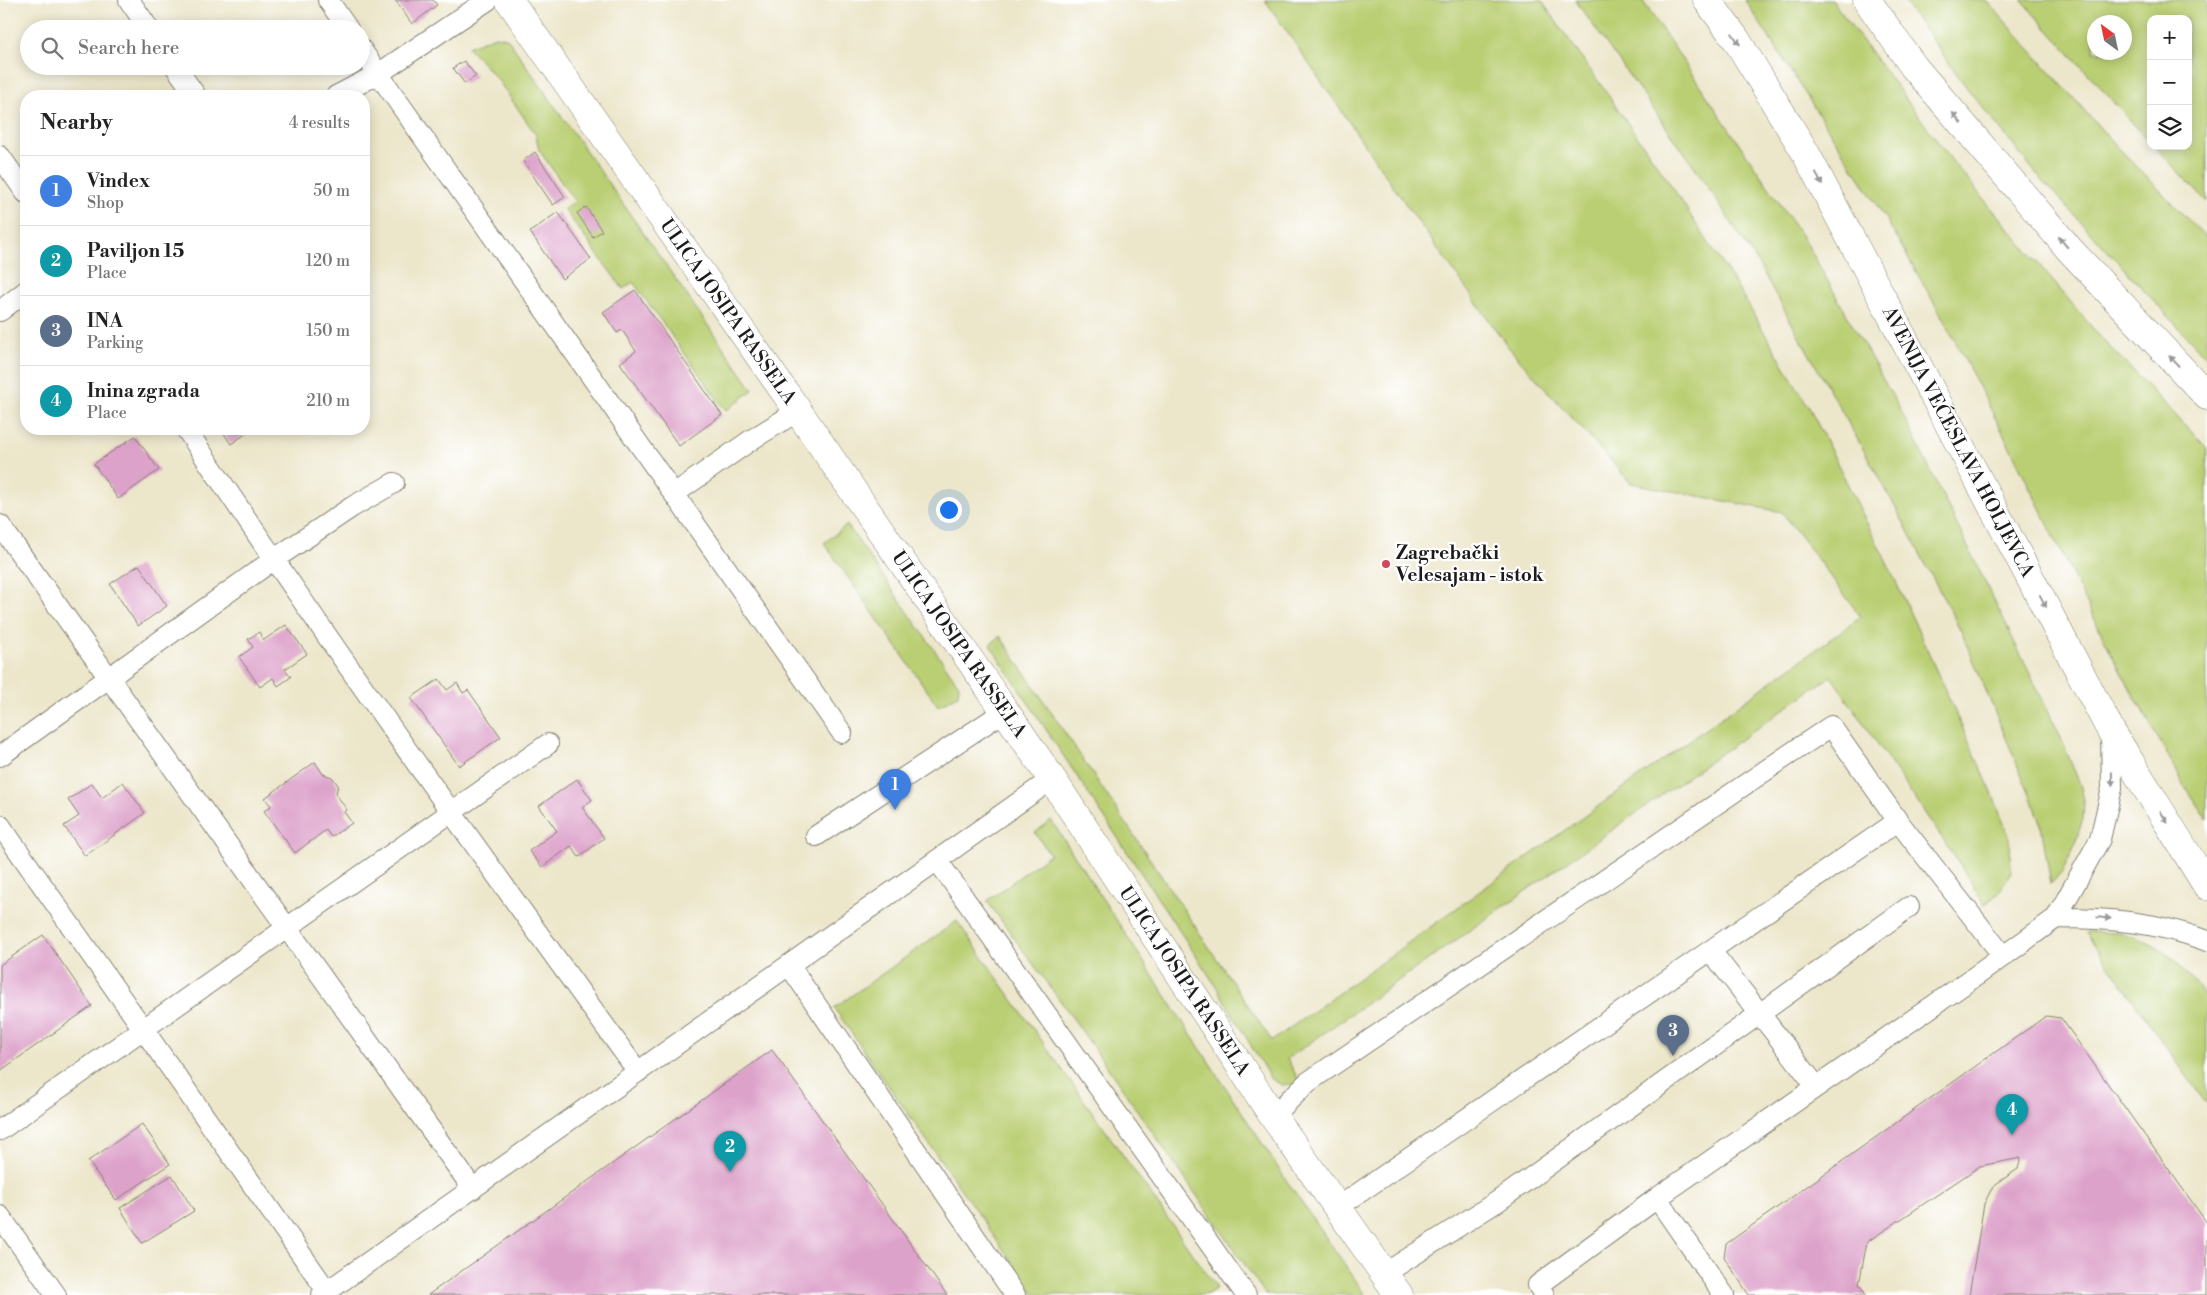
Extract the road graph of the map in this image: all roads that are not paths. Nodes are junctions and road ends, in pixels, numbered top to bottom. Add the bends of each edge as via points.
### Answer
1 (129, 0) edge
2 (328, 0) edge
3 (488, 0) edge
4 (509, 0) edge
5 (1707, 0) edge
6 (1867, 0) edge
7 (143, 20) edge
8 (342, 20) edge
9 (370, 62) edge
10 (378, 74) junction
11 (181, 75) edge
12 (192, 90) edge
13 (347, 90) edge
14 (0, 156) edge
15 (20, 184) edge
16 (20, 296) edge
17 (0, 311) edge
18 (2207, 396) edge
19 (798, 411) junction
20 (190, 435) edge
21 (394, 483) dead end
22 (674, 494) junction
23 (0, 525) edge
24 (273, 560) junction
25 (109, 679) junction
26 (1005, 711) junction
27 (2111, 730) junction
28 (842, 733) dead end
29 (548, 744) dead end
30 (0, 756) edge
31 (1052, 779) junction
32 (451, 814) junction
33 (1898, 821) junction
34 (0, 825) edge
35 (816, 836) dead end
36 (937, 860) junction
37 (2207, 886) edge
38 (1909, 907) dead end
39 (2056, 918) junction
40 (288, 928) junction
41 (2207, 941) edge
42 (1711, 951) junction
43 (2003, 956) junction
44 (789, 965) junction
45 (1760, 1013) junction
46 (143, 1030) junction
47 (638, 1072) junction
48 (1816, 1086) junction
49 (1273, 1116) junction
50 (0, 1130) edge
51 (473, 1189) junction
52 (1657, 1198) junction
53 (1337, 1208) junction
54 (0, 1216) edge
55 (1391, 1284) edge
56 (1238, 1292) edge
57 (1535, 1292) edge
58 (324, 1293) edge
59 (56, 1295) edge
60 (1015, 1295) edge
61 (1724, 1295) edge

1 - 7 lane
2 - 8 lane
3 - 10 lane
4 - 19 street, ULICA JOSIPA RASSELA
5 -> 27 street, AVENIJA VEĆESLAVA HOLJEVCA via 1736,39 1804,150
18 -> 6 street via 2070,250 1914,67
9 - 10 lane
10 - 13 lane
10 - 22 lane
11 - 12 lane
14 - 15 lane
16 - 17 lane
19 - 22 lane
19 - 26 street, ULICA JOSIPA RASSELA
20 - 24 lane
21 - 24 lane
22 - 28 lane
23 - 25 lane
24 - 25 lane
24 - 32 lane
25 - 30 lane
25 - 40 lane
26 - 31 street, ULICA JOSIPA RASSELA
26 - 35 lane
27 -> 37 street, AVENIJA VEĆESLAVA HOLJEVCA
27 -> 39 lane via 2112,788 2100,839
29 - 32 lane
31 - 36 lane
31 - 49 street, ULICA JOSIPA RASSELA
32 - 40 lane
32 - 47 lane
33 - 42 lane
33 - 43 lane
33 - 49 lane via 1831,726 1308,1082
34 - 46 lane
36 - 44 lane
36 - 56 lane
38 - 45 lane
39 -> 41 lane via 2131,921
39 - 43 lane
40 - 46 lane
40 - 51 lane
42 - 45 lane
42 - 53 lane
43 - 48 lane
44 - 47 lane
44 - 60 lane
45 - 48 lane
45 - 55 lane via 1498,1200
46 - 50 lane
46 - 58 lane
47 - 51 lane
48 - 52 lane
49 - 53 street, ULICA JOSIPA RASSELA
51 - 58 lane
52 - 57 lane
52 - 61 lane
53 - 55 street, ULICA JOSIPA RASSELA
54 - 59 lane

